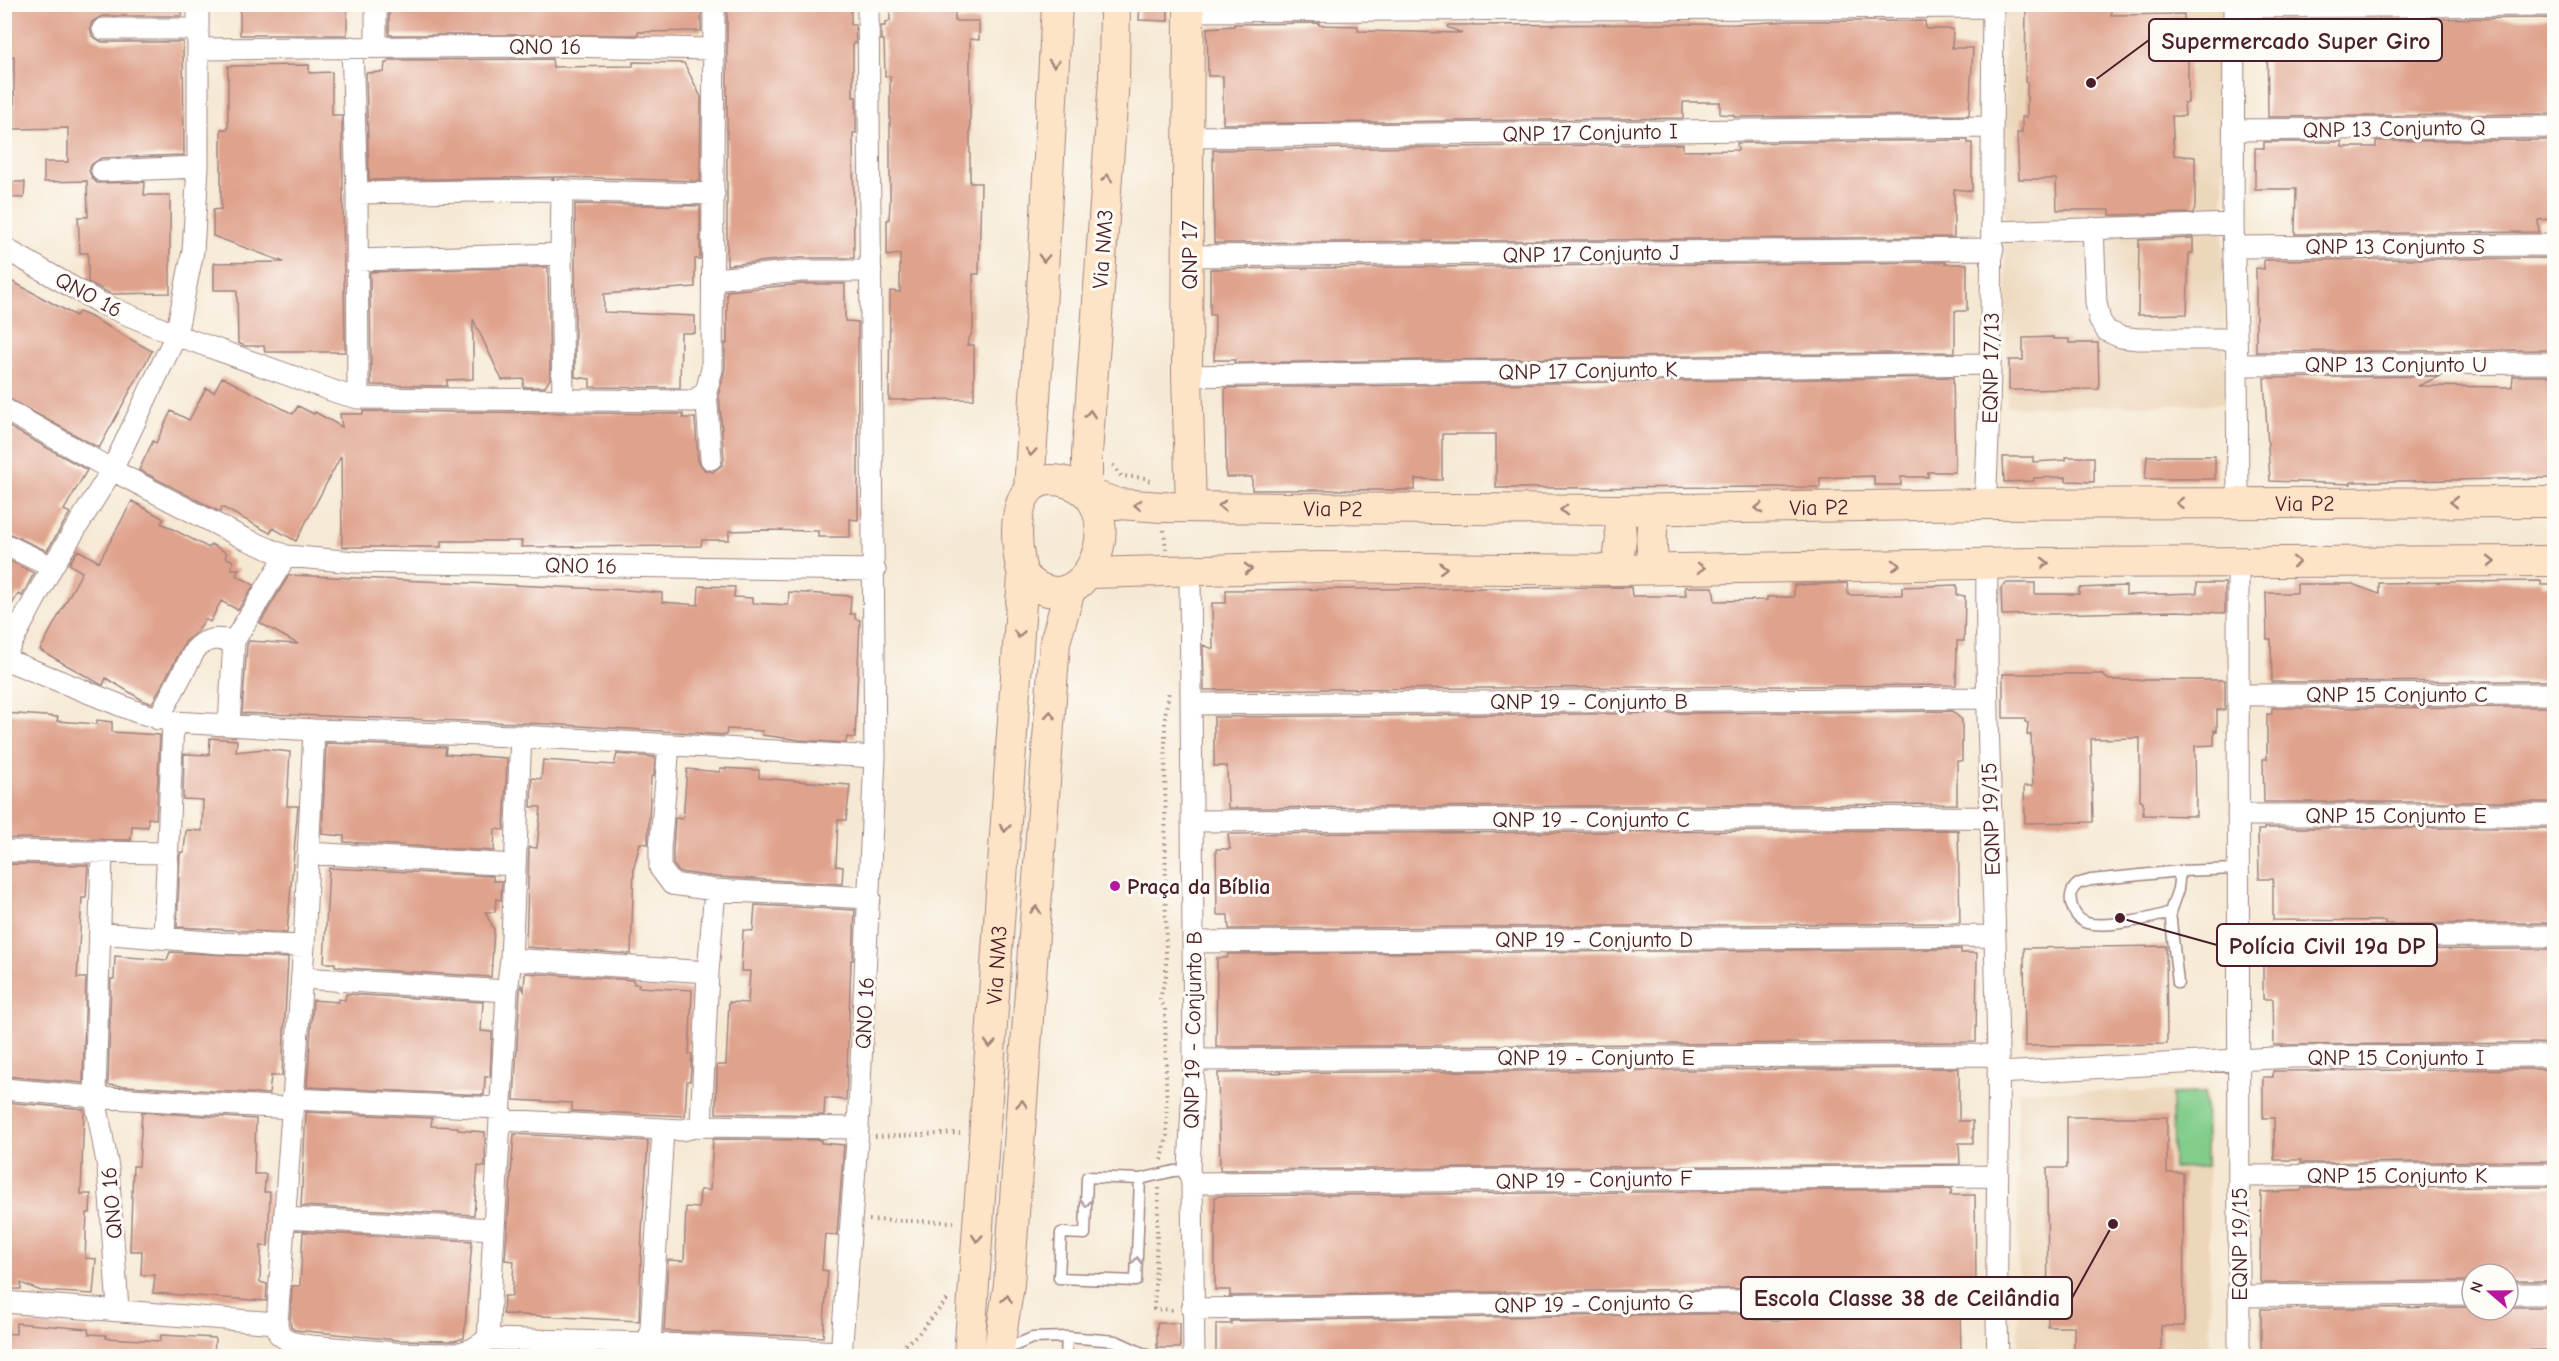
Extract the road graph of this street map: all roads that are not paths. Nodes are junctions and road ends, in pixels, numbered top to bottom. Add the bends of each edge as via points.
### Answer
1 (198, 4) edge
2 (375, 4) edge
3 (714, 4) edge
4 (868, 4) edge
5 (1057, 4) edge
6 (1102, 4) edge
7 (1114, 4) edge
8 (2554, 5) edge
9 (1993, 6) edge
10 (2234, 6) edge
11 (1189, 8) edge
12 (103, 29) dead end
13 (198, 39) junction
14 (352, 47) junction
15 (376, 47) junction
16 (714, 50) junction
17 (1114, 79) junction
18 (1991, 127) junction
19 (2554, 127) edge
20 (2234, 130) junction
21 (1189, 136) junction
22 (198, 167) junction
23 (102, 171) dead end
24 (562, 190) junction
25 (357, 193) junction
26 (714, 194) junction
27 (2233, 224) junction
28 (2093, 228) junction
29 (1993, 240) junction
30 (2554, 245) edge
31 (2235, 247) junction
32 (4, 248) edge
33 (561, 254) junction
34 (1189, 256) junction
35 (357, 260) junction
36 (871, 271) junction
37 (713, 279) junction
38 (176, 335) junction
39 (2236, 339) junction
40 (2554, 363) edge
41 (1989, 364) junction
42 (2237, 365) junction
43 (1187, 376) junction
44 (706, 392) junction
45 (358, 398) junction
46 (563, 400) junction
47 (4, 409) edge
48 (711, 459) dead end
49 (112, 470) junction
50 (1029, 489) junction
51 (1087, 493) junction
52 (2554, 502) edge
53 (2238, 503) junction
54 (1985, 504) junction
55 (1177, 506) junction
56 (1619, 510) junction
57 (1654, 510) junction
58 (4, 544) edge
59 (286, 556) junction
60 (2554, 559) edge
61 (2238, 562) junction
62 (1987, 564) junction
63 (52, 567) junction
64 (1655, 569) junction
65 (875, 570) junction
66 (1178, 570) junction
67 (1617, 570) junction
68 (1023, 575) junction
69 (1079, 581) junction
70 (234, 641) junction
71 (4, 658) edge
72 (2554, 694) edge
73 (2240, 695) junction
74 (1987, 698) junction
75 (1191, 704) junction
76 (165, 720) junction
77 (229, 724) junction
78 (314, 730) junction
79 (521, 736) junction
80 (669, 745) junction
81 (875, 757) junction
82 (2238, 815) junction
83 (2554, 815) edge
84 (1990, 817) junction
85 (1193, 821) junction
86 (4, 851) edge
87 (102, 853) junction
88 (168, 853) junction
89 (308, 853) junction
90 (515, 865) junction
91 (2238, 869) junction
92 (2180, 871) junction
93 (715, 890) junction
94 (870, 898) junction
95 (2170, 912) junction
96 (100, 933) junction
97 (1994, 936) junction
98 (2554, 936) edge
99 (2238, 937) junction
100 (164, 938) junction
101 (1194, 942) junction
102 (304, 946) junction
103 (511, 959) junction
104 (708, 972) junction
105 (302, 978) junction
106 (2178, 983) dead end
107 (507, 991) junction
108 (2554, 1056) edge
109 (1194, 1060) junction
110 (2238, 1060) junction
111 (1998, 1064) junction
112 (4, 1089) edge
113 (95, 1097) junction
114 (292, 1103) junction
115 (500, 1114) junction
116 (700, 1126) junction
117 (663, 1130) junction
118 (858, 1134) junction
119 (2554, 1174) edge
120 (1996, 1176) junction
121 (2239, 1176) junction
122 (1191, 1177) junction
123 (1140, 1179) junction
124 (285, 1218) junction
125 (494, 1229) junction
126 (2460, 1294) edge
127 (2520, 1294) edge
128 (2554, 1294) edge
129 (2239, 1296) junction
130 (1996, 1297) junction
131 (4, 1302) edge
132 (118, 1309) junction
133 (1186, 1310) junction
134 (277, 1323) junction
135 (1067, 1337) junction
136 (488, 1338) junction
137 (650, 1343) junction
138 (334, 1352) edge
139 (842, 1354) edge
140 (998, 1354) edge
141 (969, 1356) edge
142 (1066, 1356) edge
143 (1147, 1356) edge
144 (1194, 1356) edge
145 (1998, 1356) edge
146 (2239, 1356) edge

1 - 13 street
2 - 15 street
3 - 16 street
4 - 36 street, QNO 16
5 -> 50 main road
6 - 17 main road
7 - 17 main road, Via NM3
8 - 10 street
9 - 11 street
9 - 18 street, EQNP 17/13
10 - 20 street
11 - 21 main road, QNP 17
12 - 13 street, QNO 16
13 - 14 street, QNO 16
13 - 22 street
14 - 15 street, QNO 16
14 - 25 street
15 - 16 street, QNO 16
16 - 26 street
51 -> 17 main road, Via NM3
18 - 21 street, QNP 17 Conjunto I
18 - 29 street, EQNP 17/13
19 - 20 street, QNP 13 Conjunto Q
20 - 27 street
21 - 34 main road, QNP 17
22 - 23 street
22 - 38 street via 193,251
24 - 25 street
24 - 26 street
24 - 33 street
25 - 35 street
26 - 37 street
27 - 28 street
27 - 31 street
28 - 29 street
28 - 39 street via 2096,303 2107,331 2138,339
29 - 34 street, QNP 17 Conjunto J
29 - 41 street, EQNP 17/13
30 - 31 street, QNP 13 Conjunto S
31 - 39 street
32 - 38 street, QNO 16 via 100,303
33 - 35 street
33 - 46 street
34 - 43 main road, QNP 17
35 - 45 street
36 - 37 street via 801,271
36 - 65 street, QNO 16
37 - 44 street via 712,369
38 - 45 street, QNO 16
38 - 49 street
39 - 42 street
40 - 42 street, QNP 13 Conjunto U
41 - 43 street, QNP 17 Conjunto K
41 - 54 street, EQNP 17/13
42 - 53 street
43 - 55 main road, QNP 17
44 - 46 street, QNO 16 via 694,401
44 - 48 street
45 - 46 street, QNO 16
47 - 49 street, QNO 16
49 - 59 street, QNO 16
49 - 63 street
50 - 51 main road via 1047,480 1059,480
50 - 68 main road via 1021,502 1017,524 1017,554
55 -> 51 main road, Via P2 via 1118,504
51 - 69 main road via 1098,512 1100,532 1097,555
52 -> 53 main road, Via P2
53 -> 54 main road, Via P2
54 -> 57 main road, Via P2
56 -> 55 main road, Via P2
56 - 57 main road, Via P2
56 - 67 main road
57 - 64 main road via 1651,554
58 - 63 street
59 - 65 street, QNO 16 via 355,562
59 - 70 street
61 -> 60 main road
62 -> 61 main road
61 - 73 street, EQNP 19/15
64 -> 62 main road
62 - 74 street, EQNP 19/15
63 - 71 street
64 - 67 main road
65 - 81 street, QNO 16
66 -> 67 main road
66 - 69 main road
66 - 75 street, QNP 19 - Conjunto B
68 - 69 main road via 1037,588 1051,593
68 -> 141 main road, Via NM3
140 -> 69 main road, Via NM3 via 1009,1284 1055,642
70 - 76 street via 204,641 195,650
70 - 77 street
71 - 76 street
72 - 73 street, QNP 15 Conjunto C
73 - 82 street, EQNP 19/15
74 - 75 street, QNP 19 - Conjunto B
74 - 84 street, EQNP 19/15
75 - 85 street, QNP 19 - Conjunto B
76 - 77 street
76 - 88 street
77 - 78 street
78 - 79 street
78 - 89 street
79 - 80 street
79 - 90 street
80 - 81 street
80 - 93 street via 660,868 672,884
81 - 94 street, QNO 16
82 - 83 street, QNP 15 Conjunto E
82 - 91 street, EQNP 19/15
84 - 85 street, QNP 19 - Conjunto C
84 - 97 street, EQNP 19/15
85 - 101 street, QNP 19 - Conjunto B
86 - 87 street
87 - 88 street
87 - 96 street, QNO 16
88 - 100 street
89 - 90 street
89 - 102 street
90 - 103 street
91 - 92 lane
91 - 99 street, EQNP 19/15
92 - 95 lane
92 - 95 lane via 2091,879 2078,884 2070,899 2072,909 2087,923 2123,923
93 - 94 street
93 - 104 street
94 - 118 street, QNO 16
95 - 106 lane
96 - 100 street
96 - 113 street, QNO 16
97 - 101 street, QNP 19 - Conjunto D
97 - 111 street, EQNP 19/15
98 - 99 street
99 - 110 street, EQNP 19/15
100 - 102 street
101 - 109 street, QNP 19 - Conjunto B
102 - 105 street
103 - 104 street
103 - 107 street
104 - 116 street
105 - 107 street
105 - 114 street
107 - 115 street
108 - 110 street, QNP 15 Conjunto I
109 - 111 street, QNP 19 - Conjunto E
109 - 122 street, QNP 19 - Conjunto B
110 - 111 street
110 - 121 street, EQNP 19/15
111 - 120 street, EQNP 19/15
112 - 113 street
113 - 114 street
113 - 132 street, QNO 16 via 108,1168
114 - 115 street
114 - 124 street
115 - 117 street
115 - 125 street
116 - 117 street
116 - 118 street
117 - 137 street
118 - 139 street, QNO 16
119 - 121 street, QNP 15 Conjunto K
120 - 122 street, QNP 19 - Conjunto F
120 - 130 street, EQNP 19/15
121 - 129 street, EQNP 19/15
122 - 123 lane via 1160,1174
122 - 133 street, QNP 19 - Conjunto B
123 -> 123 lane via 1087,1177 1085,1234 1061,1233 1059,1278 1136,1281
124 - 125 street
124 - 134 street
125 - 136 street
126 - 129 street
127 - 128 street
129 - 146 street, EQNP 19/15
130 - 133 street, QNP 19 - Conjunto G
130 - 145 street, EQNP 19/15
131 - 132 street
132 - 134 street
133 - 144 street, QNP 19 - Conjunto B
134 - 138 street via 279,1334 290,1342
135 - 140 lane via 1032,1338
135 - 142 lane
135 - 143 lane via 1116,1341
136 - 137 street, QNO 16
136 - 138 street via 473,1349 456,1354
137 - 139 street, QNO 16

